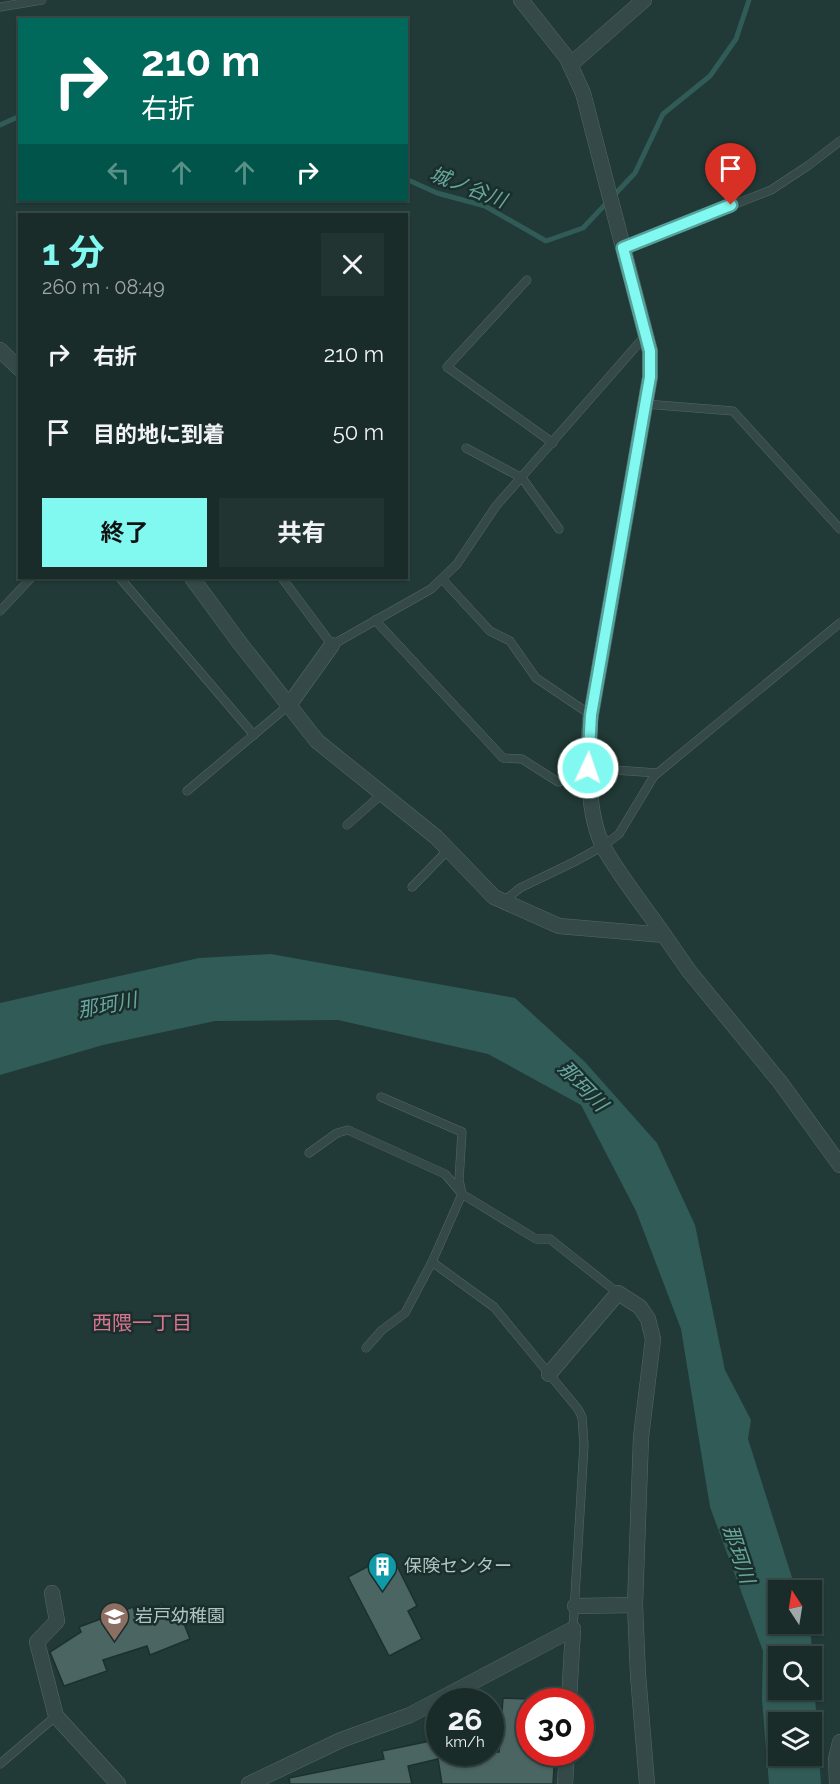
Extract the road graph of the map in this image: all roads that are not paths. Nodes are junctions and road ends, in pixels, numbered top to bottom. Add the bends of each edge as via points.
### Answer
1 (42, 0) edge
2 (521, 0) edge
3 (644, 0) edge
4 (0, 7) edge
5 (570, 65) junction
6 (840, 141) edge
7 (623, 248) junction
8 (527, 280) dead end
9 (646, 335) junction
10 (0, 350) edge
11 (18, 367) edge
12 (645, 404) junction
13 (553, 443) junction
14 (466, 448) dead end
15 (522, 478) junction
16 (559, 528) dead end
17 (840, 529) edge
18 (30, 579) edge
19 (121, 579) edge
20 (193, 579) edge
21 (283, 579) edge
22 (442, 579) junction
23 (0, 611) edge
24 (375, 620) junction
25 (840, 623) edge
26 (332, 645) junction
27 (289, 705) junction
28 (591, 715) junction
29 (254, 735) junction
30 (588, 771) junction
31 (657, 773) junction
32 (187, 790) dead end
33 (382, 794) junction
34 (347, 825) dead end
35 (603, 846) junction
36 (448, 850) junction
37 (412, 887) dead end
38 (504, 901) junction
39 (664, 935) junction
40 (381, 1097) dead end
41 (309, 1153) dead end
42 (840, 1165) edge
43 (462, 1194) junction
44 (432, 1262) junction
45 (618, 1293) junction
46 (366, 1348) dead end
47 (549, 1374) junction
48 (52, 1593) dead end
49 (635, 1605) junction
50 (575, 1606) junction
51 (573, 1629) junction
52 (570, 1688) edge
53 (56, 1716) junction
54 (840, 1742) edge
55 (0, 1764) edge
56 (566, 1766) edge
57 (118, 1784) edge
58 (249, 1784) edge
59 (565, 1784) edge
60 (647, 1784) edge
61 (837, 1784) edge

1 - 4 lane
2 - 5 street
3 - 5 street
5 - 7 street via 583,93
6 - 7 lane via 771,190
7 - 9 street
8 - 13 lane via 447,367
9 - 12 street via 650,369
9 - 13 lane
10 - 11 street
12 - 17 lane via 733,411
12 - 28 street
13 - 15 lane
14 - 15 lane
15 - 16 lane
15 - 22 lane
18 - 23 lane
19 - 29 lane
20 - 27 street
21 - 26 lane
22 - 24 lane
22 - 28 lane via 490,631 510,641 536,678
24 - 26 lane
24 - 30 lane via 502,758 522,759 558,782
25 - 31 lane
26 - 27 street
27 - 29 lane
27 - 33 street via 317,741
28 - 30 street
29 - 32 lane
30 - 31 lane
30 - 35 street
31 - 35 lane via 619,834
33 - 34 lane
33 - 36 street
35 - 38 lane via 520,888
35 - 39 street
36 - 37 lane
36 - 38 street via 494,897
38 - 39 street via 560,926
39 - 42 street
40 - 43 lane via 462,1132
41 - 43 lane via 337,1133 348,1130 445,1174
43 - 44 lane
43 - 45 lane via 536,1239 550,1239
44 - 46 lane via 405,1313
44 - 47 lane via 494,1307
45 - 47 street
45 - 49 street via 640,1307 653,1339 641,1437
47 - 50 lane via 582,1417 584,1445
48 - 53 street via 57,1621 37,1642
49 - 50 street
49 - 60 street
50 - 51 lane
51 - 52 street
51 - 58 street via 410,1714 341,1740
53 - 55 lane
53 - 57 street
54 - 61 street
56 - 59 street

